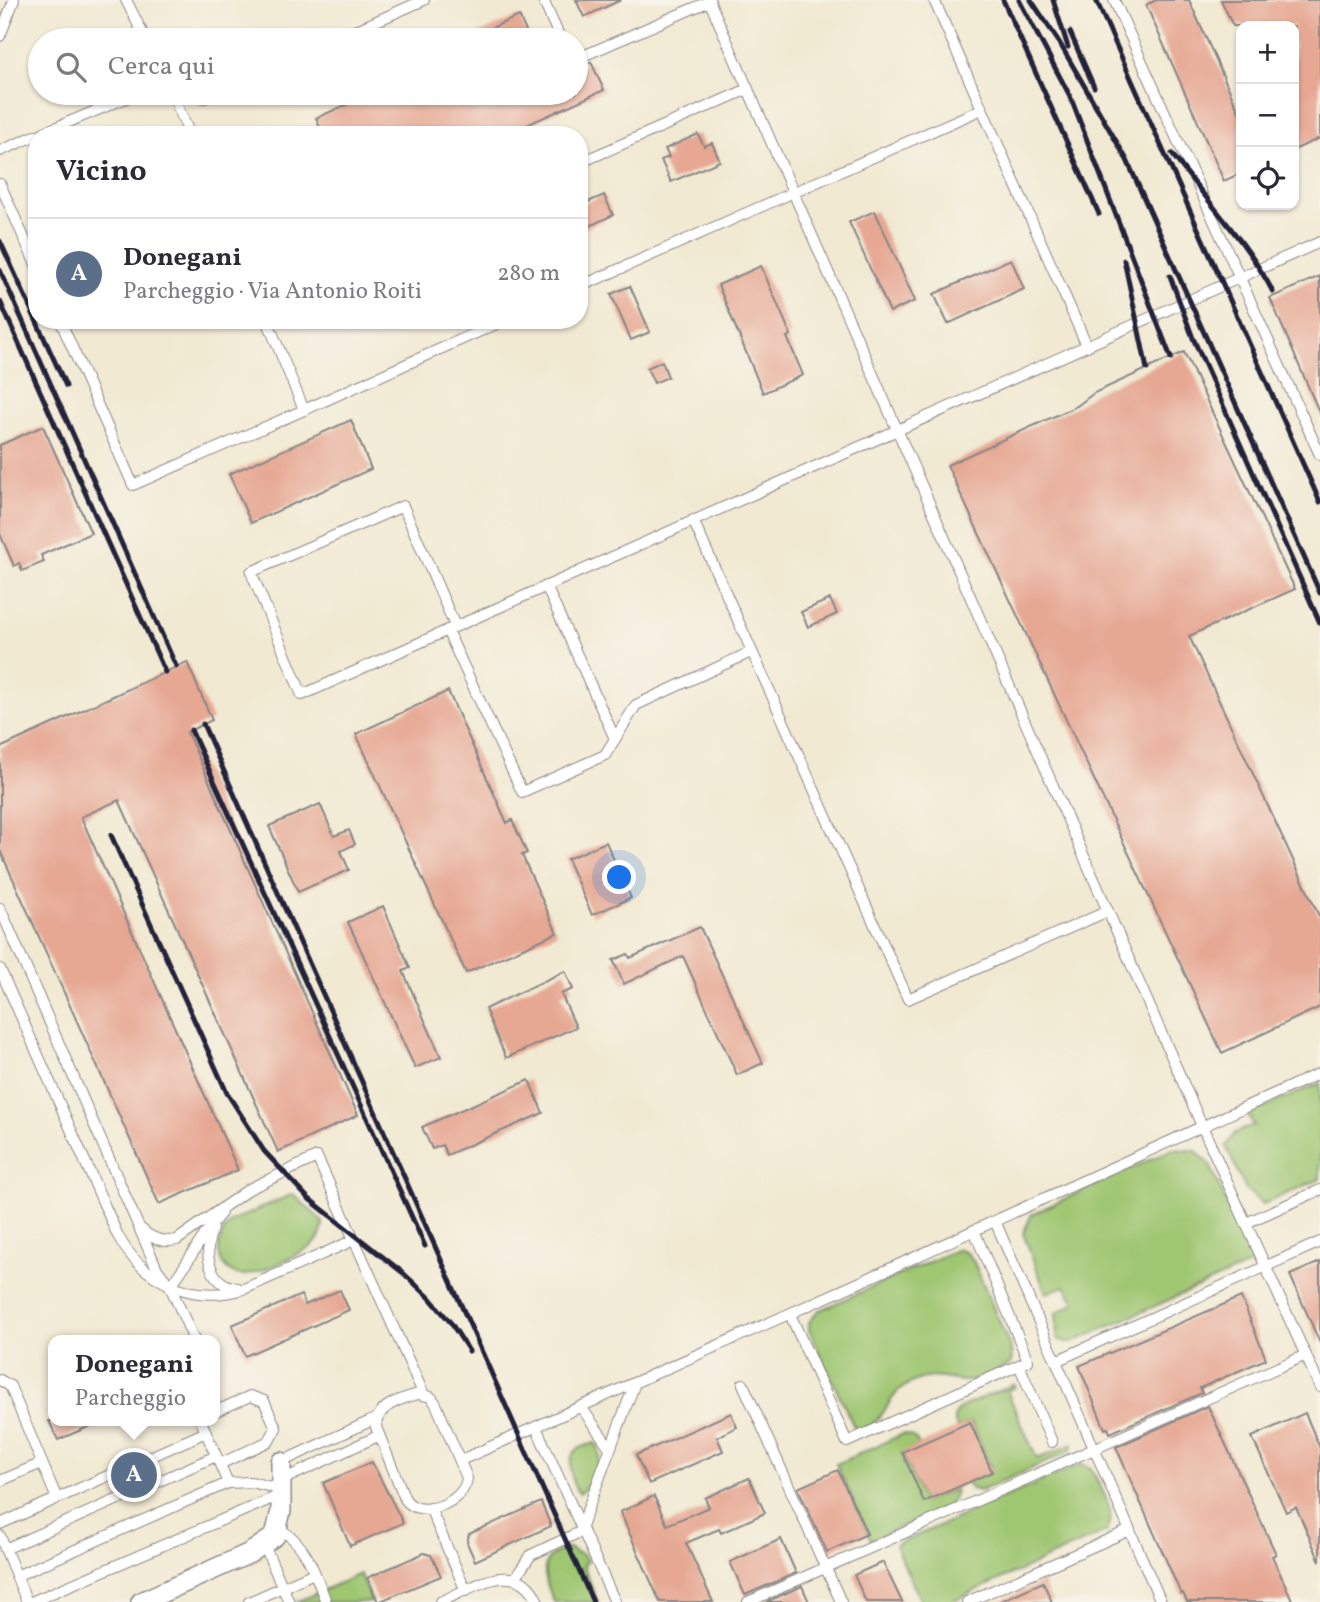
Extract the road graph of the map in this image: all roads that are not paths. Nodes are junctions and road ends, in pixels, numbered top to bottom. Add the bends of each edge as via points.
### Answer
1 (14, 0) edge
2 (125, 0) edge
3 (424, 0) edge
4 (543, 0) edge
5 (933, 0) edge
6 (1114, 0) edge
7 (710, 1) edge
8 (140, 28) edge
9 (361, 28) edge
10 (556, 28) edge
11 (0, 36) edge
12 (588, 55) edge
13 (748, 89) junction
14 (109, 105) edge
15 (176, 105) edge
16 (982, 109) junction
17 (59, 126) edge
18 (186, 126) edge
19 (28, 139) edge
20 (0, 151) edge
21 (588, 159) edge
22 (0, 184) edge
23 (793, 192) junction
24 (1320, 242) edge
25 (28, 247) edge
26 (1241, 278) junction
27 (588, 283) edge
28 (65, 329) edge
29 (271, 329) edge
30 (475, 329) edge
31 (1087, 346) junction
32 (304, 410) junction
33 (897, 429) junction
34 (1320, 455) edge
35 (693, 520) junction
36 (546, 586) junction
37 (451, 628) junction
38 (751, 652) junction
39 (615, 739) junction
40 (0, 908) edge
41 (1108, 911) junction
42 (0, 969) edge
43 (1320, 1073) edge
44 (1202, 1126) junction
45 (1320, 1190) edge
46 (230, 1202) junction
47 (215, 1219) junction
48 (995, 1221) junction
49 (1246, 1223) junction
50 (139, 1227) junction
51 (974, 1230) junction
52 (354, 1240) junction
53 (1320, 1242) edge
54 (1266, 1266) junction
55 (170, 1286) junction
56 (248, 1287) junction
57 (790, 1314) junction
58 (192, 1335) edge
59 (1306, 1355) junction
60 (1056, 1361) junction
61 (1019, 1365) junction
62 (0, 1380) edge
63 (635, 1383) junction
64 (743, 1384) dead end
65 (1320, 1387) edge
66 (425, 1395) junction
67 (581, 1407) junction
68 (220, 1410) edge
69 (377, 1418) junction
70 (203, 1426) edge
71 (536, 1427) junction
72 (206, 1432) junction
73 (378, 1436) junction
74 (1052, 1442) dead end
75 (610, 1448) junction
76 (1094, 1449) junction
77 (41, 1460) junction
78 (218, 1460) junction
79 (461, 1460) junction
80 (1, 1478) edge
81 (280, 1482) junction
82 (228, 1483) junction
83 (57, 1499) junction
84 (430, 1508) junction
85 (0, 1524) edge
86 (278, 1529) junction
87 (582, 1529) junction
88 (1130, 1530) junction
89 (0, 1536) edge
90 (5, 1549) junction
91 (257, 1549) junction
92 (825, 1568) junction
93 (314, 1573) junction
94 (16, 1576) junction
95 (515, 1578) junction
96 (282, 1587) junction
97 (466, 1591) junction
98 (29, 1602) edge
99 (141, 1602) edge
100 (249, 1602) edge
101 (289, 1602) edge
102 (326, 1602) edge
103 (440, 1602) edge
104 (538, 1602) edge
105 (615, 1602) edge
106 (748, 1602) edge
107 (841, 1602) edge
108 (967, 1602) edge
109 (1161, 1602) edge

1 - 11 lane
2 - 8 lane
3 - 9 lane
4 - 10 lane
5 - 16 lane
6 - 26 lane
7 - 12 lane
7 - 13 lane
13 - 21 lane
13 - 23 lane
14 - 17 lane
15 - 18 lane
16 - 23 lane
16 - 31 lane
19 - 20 lane
22 - 25 lane
23 - 27 lane
23 - 33 lane
24 - 26 lane
26 - 31 lane
26 - 34 lane
28 - 32 lane via 134,485
29 - 32 lane
30 - 32 lane
31 - 33 lane
33 - 35 lane
33 - 41 lane
35 - 36 lane
35 - 38 lane
36 - 37 lane
36 - 39 lane
37 - 37 lane via 302,695 251,572 403,506
37 - 39 lane via 522,792 606,755
38 - 39 lane via 636,705
38 - 41 lane via 908,999
40 - 50 lane
41 - 44 lane
42 - 55 lane via 118,1236 144,1270
43 - 44 lane
44 - 48 lane
44 - 49 lane
45 - 49 lane
46 - 47 lane
46 - 50 lane via 177,1240 152,1237
46 - 52 lane via 317,1157
47 - 55 lane
47 - 56 lane via 208,1244 211,1269 228,1286
48 - 51 lane
48 - 60 lane
49 - 54 lane
50 - 55 lane via 157,1269
51 - 57 lane
51 - 61 lane via 1028,1361
52 - 56 lane
52 - 66 lane
53 - 54 lane
54 - 59 lane
54 - 60 lane
55 - 56 lane via 219,1295
55 - 58 lane
57 - 61 lane via 847,1442
57 - 63 lane
59 - 65 lane
59 - 76 lane
60 - 76 lane
61 - 74 lane
62 - 77 lane via 10,1386
63 - 67 lane
63 - 75 lane
64 - 92 lane
66 - 69 lane via 387,1407
66 - 79 lane via 436,1404
67 - 71 lane
67 - 75 lane
68 - 78 lane via 250,1396 264,1401 276,1428 269,1441
69 - 73 lane
69 - 81 lane
70 - 72 lane
71 - 79 lane
71 - 87 lane
72 - 78 lane
72 - 83 lane
73 - 81 lane
73 - 84 lane via 409,1505 419,1510
75 - 87 lane
76 - 88 lane
76 - 92 lane
77 - 80 lane
77 - 83 lane
78 - 82 lane
78 - 90 lane
79 - 84 lane via 467,1478 463,1490
81 - 82 lane
81 - 86 street
81 - 98 lane via 240,1512
82 - 94 lane
83 - 85 lane
84 - 97 lane
86 - 91 street
86 - 93 lane via 296,1538
87 - 95 lane via 531,1555
87 - 105 lane
88 - 108 lane
88 - 109 lane
89 - 90 lane
90 - 94 lane
91 - 96 lane
91 - 99 street
92 - 106 lane
92 - 107 lane
93 - 96 lane
93 - 102 lane
94 - 98 lane
95 - 97 lane via 493,1580
95 - 104 lane via 531,1588
96 - 100 lane
96 - 101 lane
97 - 103 lane

